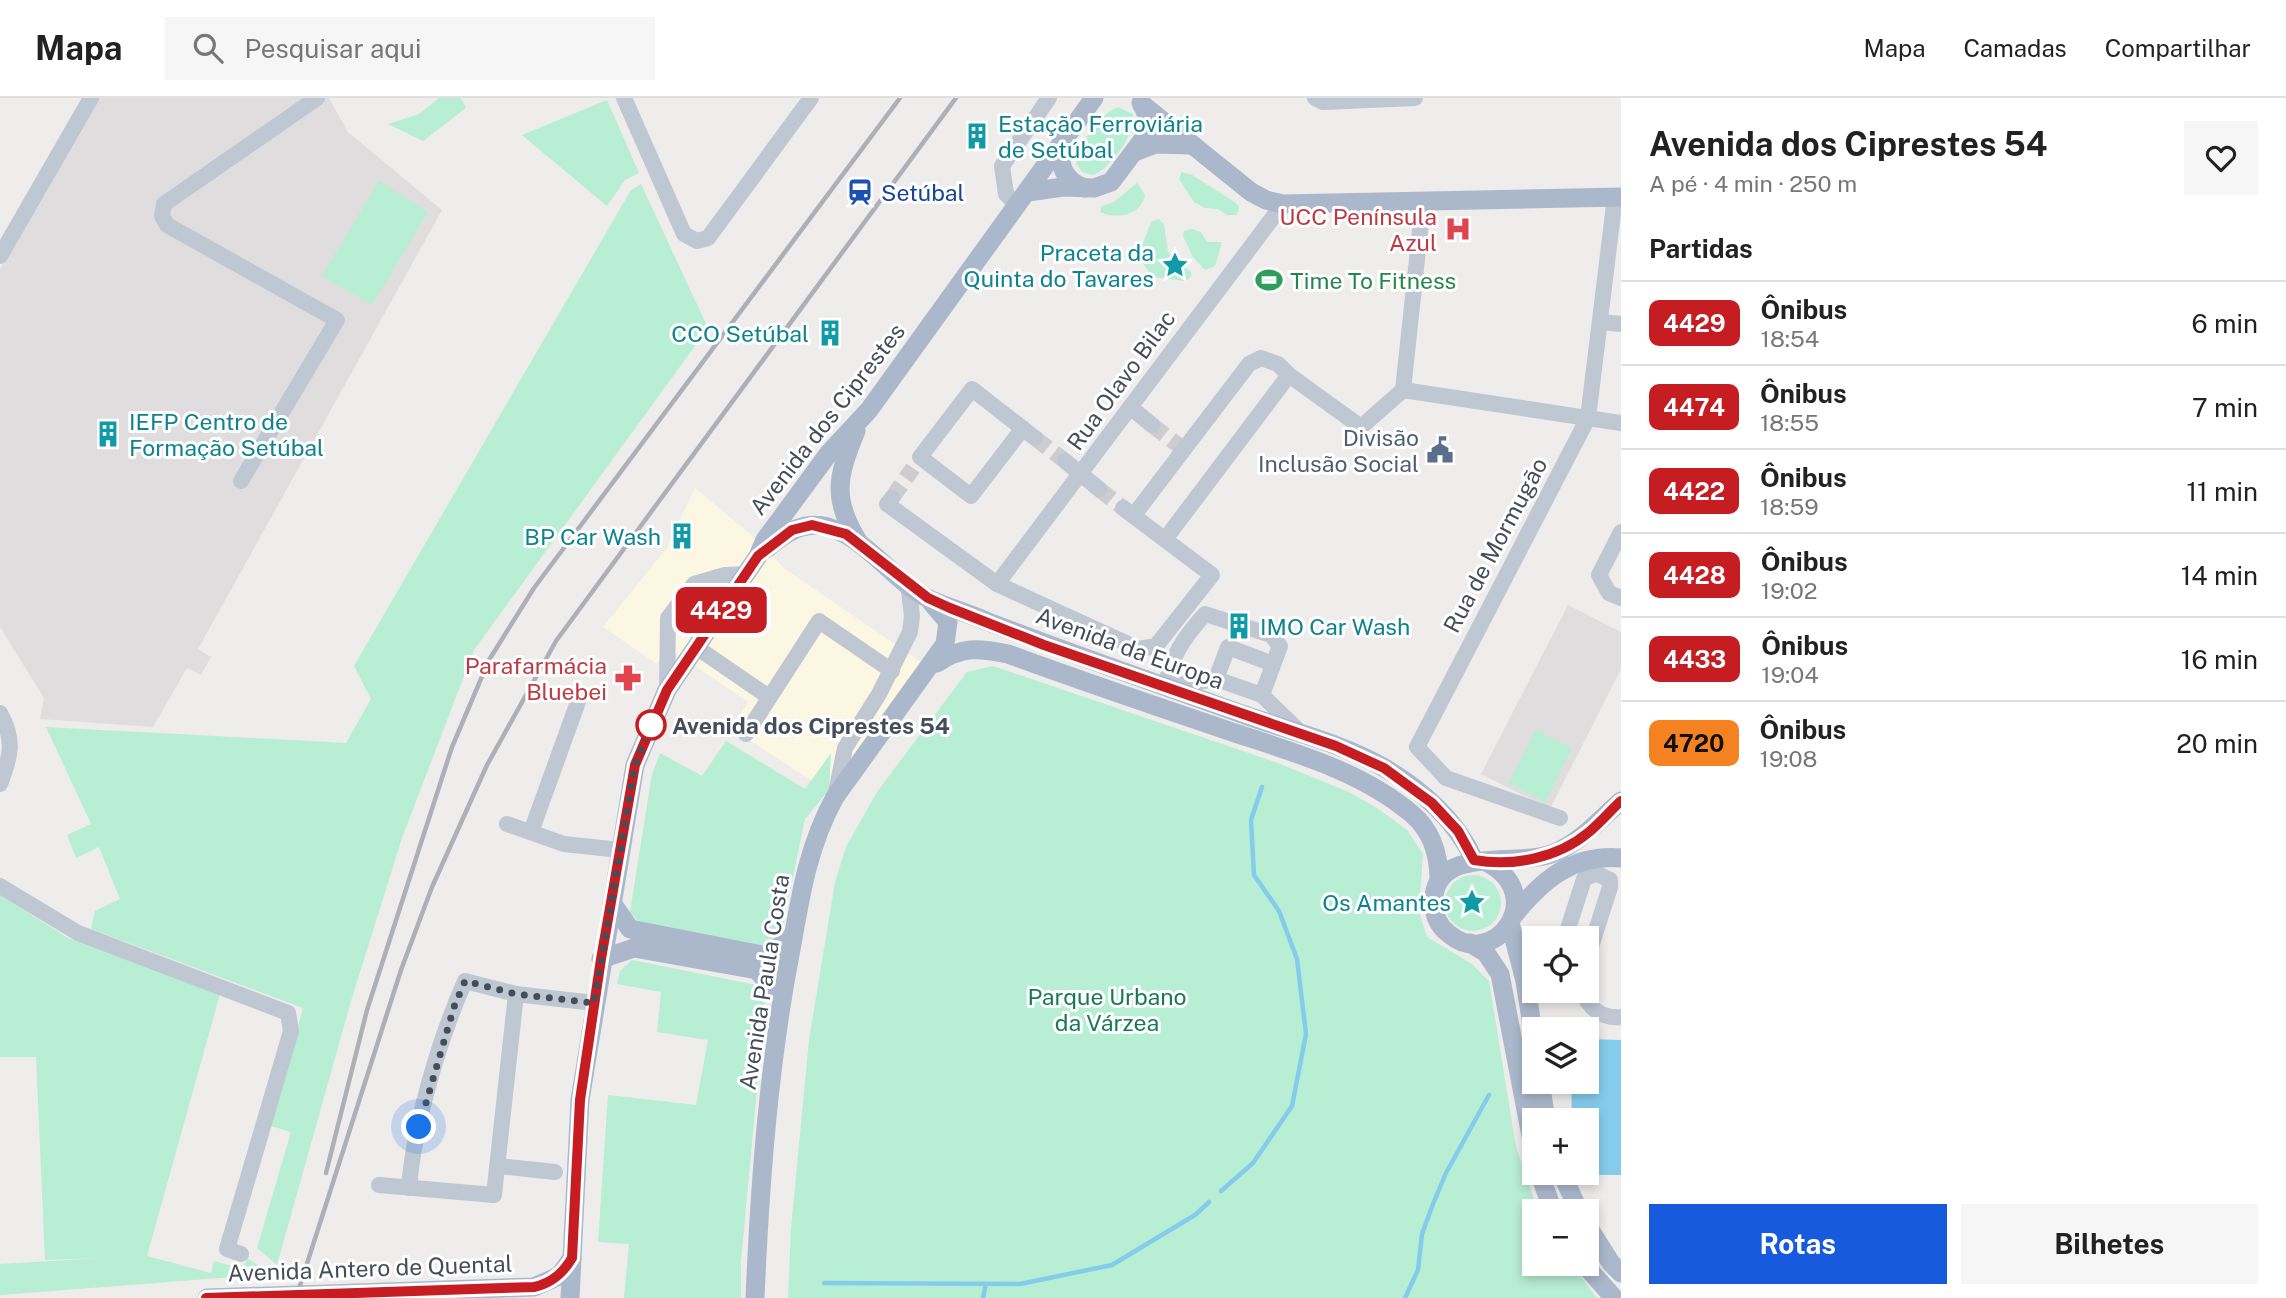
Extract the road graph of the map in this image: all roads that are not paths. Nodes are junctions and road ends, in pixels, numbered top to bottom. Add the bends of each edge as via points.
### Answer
1 (91, 98) edge
2 (317, 98) edge
3 (624, 98) edge
4 (811, 98) edge
5 (1049, 98) edge
6 (1315, 98) edge
7 (1415, 98) edge
8 (1094, 99) edge
9 (1139, 100) edge
10 (1063, 139) junction
11 (1191, 145) junction
12 (1134, 152) junction
13 (1086, 188) junction
14 (1618, 197) edge
15 (1023, 199) junction
16 (1423, 203) junction
17 (1283, 204) junction
18 (0, 256) edge
19 (1621, 314) edge
20 (1600, 316) junction
21 (1621, 324) edge
22 (1289, 375) junction
23 (1403, 390) junction
24 (1130, 407) junction
25 (1588, 418) junction
26 (1621, 423) edge
27 (859, 424) junction
28 (1152, 425) tunnel mouth
29 (1065, 461) tunnel mouth
30 (916, 463) joint
31 (1080, 474) junction
32 (241, 481) dead end
33 (1098, 489) tunnel mouth
34 (890, 501) dead end
35 (1621, 532) edge
36 (1166, 538) junction
37 (861, 545) junction
38 (758, 556) junction
39 (746, 574) junction
40 (908, 583) junction
41 (997, 584) junction
42 (928, 598) junction
43 (1621, 598) edge
44 (695, 647) junction
45 (1273, 664) junction
46 (930, 668) junction
47 (892, 671) junction
48 (1216, 679) junction
49 (1166, 687) junction
50 (667, 690) junction
51 (1262, 695) junction
52 (769, 697) junction
53 (579, 699) dead end
54 (0, 713) edge
55 (746, 734) dead end
56 (1303, 735) junction
57 (0, 784) edge
58 (835, 797) junction
59 (1614, 811) edge
60 (1560, 818) dead end
61 (507, 824) dead end
62 (531, 832) junction
63 (620, 850) junction
64 (1616, 858) edge
65 (1481, 862) junction
66 (1439, 880) junction
67 (0, 886) edge
68 (612, 903) junction
69 (1512, 920) junction
70 (1569, 926) edge
71 (1598, 926) edge
72 (793, 936) junction
73 (1469, 943) junction
74 (601, 959) junction
75 (516, 994) junction
76 (781, 998) junction
77 (594, 1003) junction
78 (1591, 1003) edge
79 (1531, 1017) edge
80 (1621, 1017) edge
81 (1526, 1108) edge
82 (498, 1166) junction
83 (555, 1172) dead end
84 (379, 1185) dead end
85 (409, 1188) junction
86 (1599, 1244) edge
87 (241, 1254) dead end
88 (572, 1258) junction
89 (1621, 1273) edge
90 (1595, 1276) edge
91 (207, 1298) edge
92 (570, 1298) edge
93 (755, 1298) edge
94 (1614, 1298) edge

1 - 18 street
2 - 32 street via 164,204 162,216 167,225 337,320
3 - 4 street via 684,234 697,241 708,238
5 - 15 street via 1002,166 1006,194
6 - 7 street via 1323,103
8 - 10 main road, Avenida dos Ciprestes
9 - 11 main road
9 - 12 main road via 1149,126
10 - 13 main road via 1063,170 1071,181
10 - 15 main road, Avenida dos Ciprestes
11 - 12 main road via 1155,144
11 - 17 main road via 1251,192
12 - 13 main road via 1111,181
13 - 15 main road via 1063,187
14 - 16 main road
14 - 20 street, Rua de Mormugão
15 - 27 main road, Avenida dos Ciprestes
16 - 17 main road
16 - 23 street
17 - 24 street, Rua Olavo Bilac
19 - 20 street
20 - 21 street
20 - 25 street, Rua de Mormugão
22 - 23 street via 1361,427
22 - 36 street
22 - 36 street via 1278,364 1261,358 1249,364 1129,511
23 - 25 street
24 - 28 street
24 - 31 street, Rua Olavo Bilac
25 - 26 street
25 - 60 street, Rua de Mormugão via 1416,747 1446,778
27 - 37 main road via 840,471 839,495 847,523
27 - 38 main road, Avenida dos Ciprestes via 829,453
29 - 31 street
30 - 30 street via 972,389 1029,433 971,496
31 - 33 street
31 - 41 street, Rua Olavo Bilac
34 - 41 street
35 - 43 street via 1599,575 1609,593
36 - 41 street via 1212,575 1156,646 1139,649
37 - 38 main road, Avenida da Europa via 846,534 812,525 792,530
37 - 40 main road, Avenida da Europa
38 - 39 main road, Avenida dos Ciprestes
39 - 44 main road, Avenida dos Ciprestes
39 - 50 street via 694,584 668,618
40 - 42 main road, Avenida da Europa
40 - 47 street via 912,624
42 - 46 main road, Avenida Paula Costa via 949,629
42 - 49 main road, Avenida da Europa
44 - 50 main road, Avenida dos Ciprestes
44 - 52 street
45 - 48 street via 1228,647
45 - 49 street via 1280,646 1271,635 1205,614 1168,670
45 - 51 street
46 - 58 main road, Avenida Paula Costa
46 - 66 main road, Avenida da Europa via 954,652 976,648 1008,654 1323,763 1375,787 1414,815 1439,857
47 - 52 street via 819,621
47 - 58 street via 845,748
48 - 49 street
48 - 51 street
49 - 56 main road, Avenida da Europa
50 - 63 main road, Avenida dos Ciprestes via 635,765
51 - 56 street
52 - 55 street
53 - 62 street
54 - 57 street via 11,736 12,755
56 - 65 main road, Avenida da Europa via 1384,768 1432,803
58 - 72 main road, Avenida Paula Costa via 803,876
59 - 64 main road via 1596,834 1598,842
59 - 65 main road via 1555,853
61 - 62 street
62 - 63 street via 564,844
63 - 68 main road, Avenida dos Ciprestes
64 - 69 main road via 1581,861 1556,875 1531,894
65 - 66 main road via 1460,863
65 - 69 main road via 1510,880 1516,893
66 - 73 main road via 1433,906 1436,919 1454,939
67 - 87 street via 78,933 288,1013 291,1031 227,1250
68 - 72 main road via 630,929 767,956
68 - 74 main road, Avenida dos Ciprestes
69 - 73 main road via 1493,940
69 - 79 main road
70 - 71 street via 1584,879 1595,873 1611,880
72 - 76 main road, Avenida Paula Costa
73 - 81 main road via 1486,953 1500,974
74 - 76 main road via 634,948 757,970
74 - 77 main road, Avenida dos Ciprestes
75 - 77 street
75 - 82 street
75 - 85 street via 465,981 412,1150
76 - 93 main road, Avenida Paula Costa
77 - 88 main road, Avenida dos Ciprestes via 580,1100
78 - 80 street via 1610,1018
82 - 83 street
82 - 85 street via 494,1195
84 - 85 street
86 - 89 main road
88 - 91 main road, Avenida Antero de Quental via 559,1276 534,1287
88 - 92 main road, Avenida dos Ciprestes
90 - 94 main road

